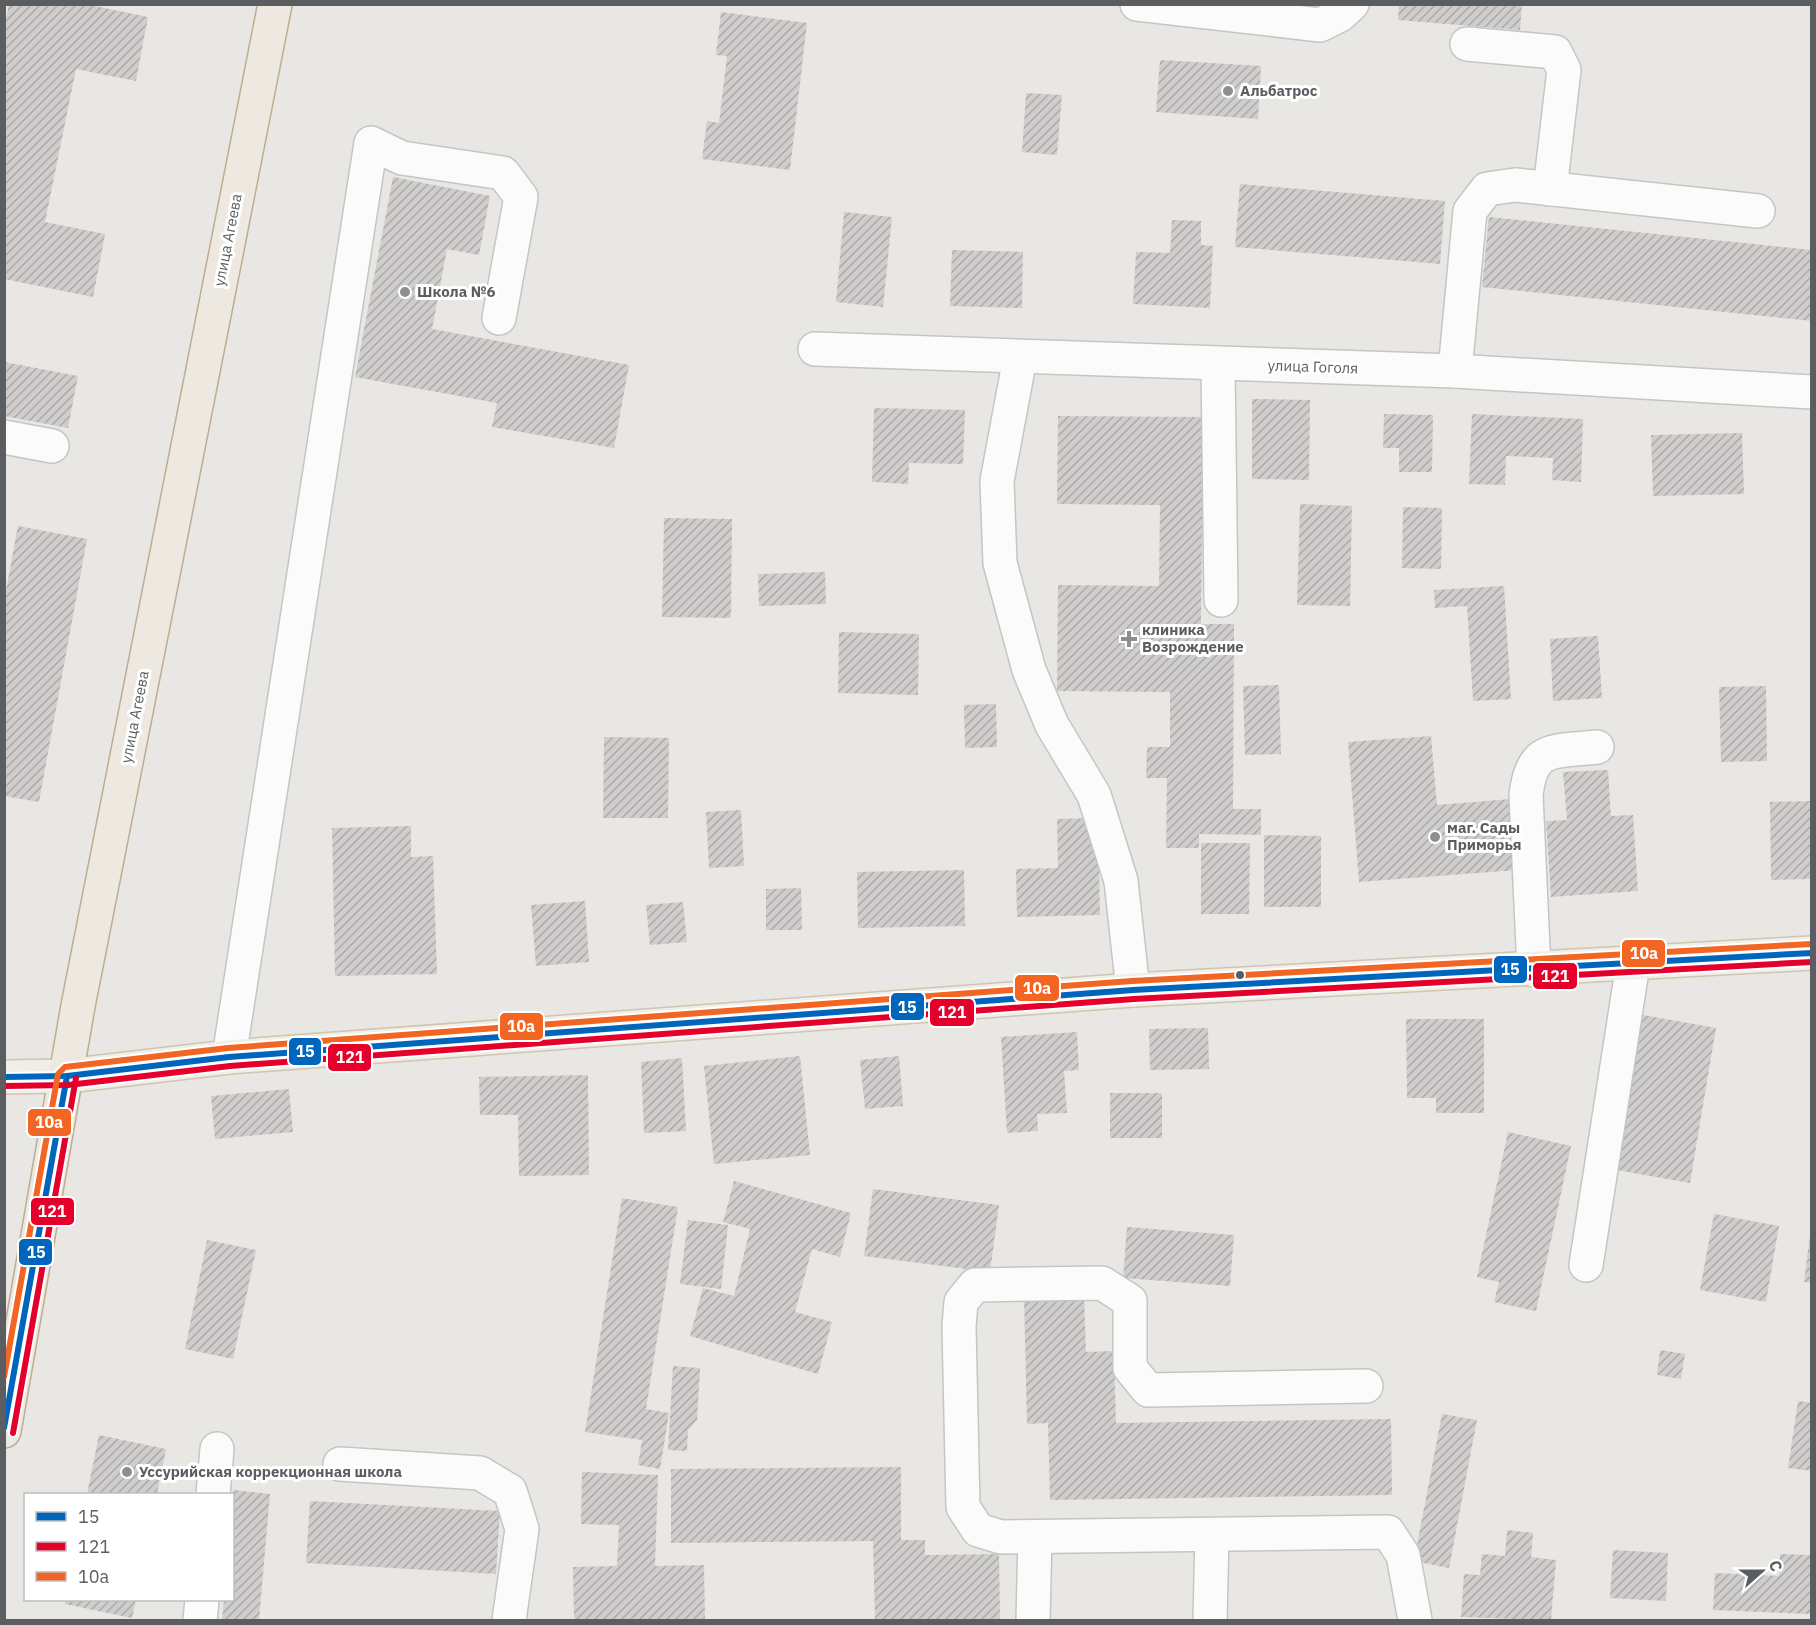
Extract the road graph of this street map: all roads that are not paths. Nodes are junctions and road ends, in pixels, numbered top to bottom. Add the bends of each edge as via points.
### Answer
1 (275, 4) edge
2 (1137, 4) edge
3 (1352, 4) edge
4 (1467, 44) dead end
5 (1550, 189) junction
6 (1758, 211) dead end
7 (499, 318) dead end
8 (815, 349) dead end
9 (1020, 358) junction
10 (1218, 364) junction
11 (1455, 370) junction
12 (1812, 392) edge
13 (4, 437) edge
14 (52, 446) dead end
15 (1221, 600) dead end
16 (1597, 747) dead end
17 (1812, 953) edge
18 (1633, 964) junction
19 (1534, 970) junction
20 (1133, 990) junction
21 (229, 1057) junction
22 (67, 1076) junction
23 (4, 1077) edge
24 (1586, 1265) dead end
25 (1366, 1386) dead end
26 (4, 1431) edge
27 (218, 1449) dead end
28 (340, 1464) dead end
29 (213, 1493) edge
30 (1212, 1535) junction
31 (1035, 1538) junction
32 (202, 1601) edge
33 (200, 1620) edge
34 (509, 1620) edge
35 (1033, 1620) edge
36 (1210, 1620) edge
37 (1415, 1620) edge

1 - 22 highway, улица Агеева
2 - 3 street via 1320,25
4 - 5 street via 1555,52 1564,70
5 - 6 street
5 - 11 street via 1515,185 1487,189 1470,211
7 - 21 street via 521,197 503,173 402,158 371,143
8 - 9 street, улица Гоголя
9 - 10 street, улица Гоголя
9 - 20 street via 997,481 1000,563 1029,670 1052,725 1094,795 1121,881
10 - 11 street, улица Гоголя
10 - 15 street
11 - 12 street, улица Гоголя
13 - 14 street
16 - 19 street via 1548,752 1534,761 1528,775
17 - 18 main road
18 - 19 main road
18 - 24 street
19 - 20 main road
20 - 21 main road
21 - 22 main road
22 - 23 main road
22 - 26 highway, улица Агеева
25 - 31 street via 1148,1390 1130,1368 1130,1301 1102,1283 975,1285 961,1302 959,1326 963,1507 978,1530 1001,1537
27 - 29 street
28 - 34 street via 480,1473 510,1491 522,1529
30 - 31 street
30 - 36 street
30 - 37 street via 1388,1532 1403,1555
31 - 35 street
32 - 33 street

